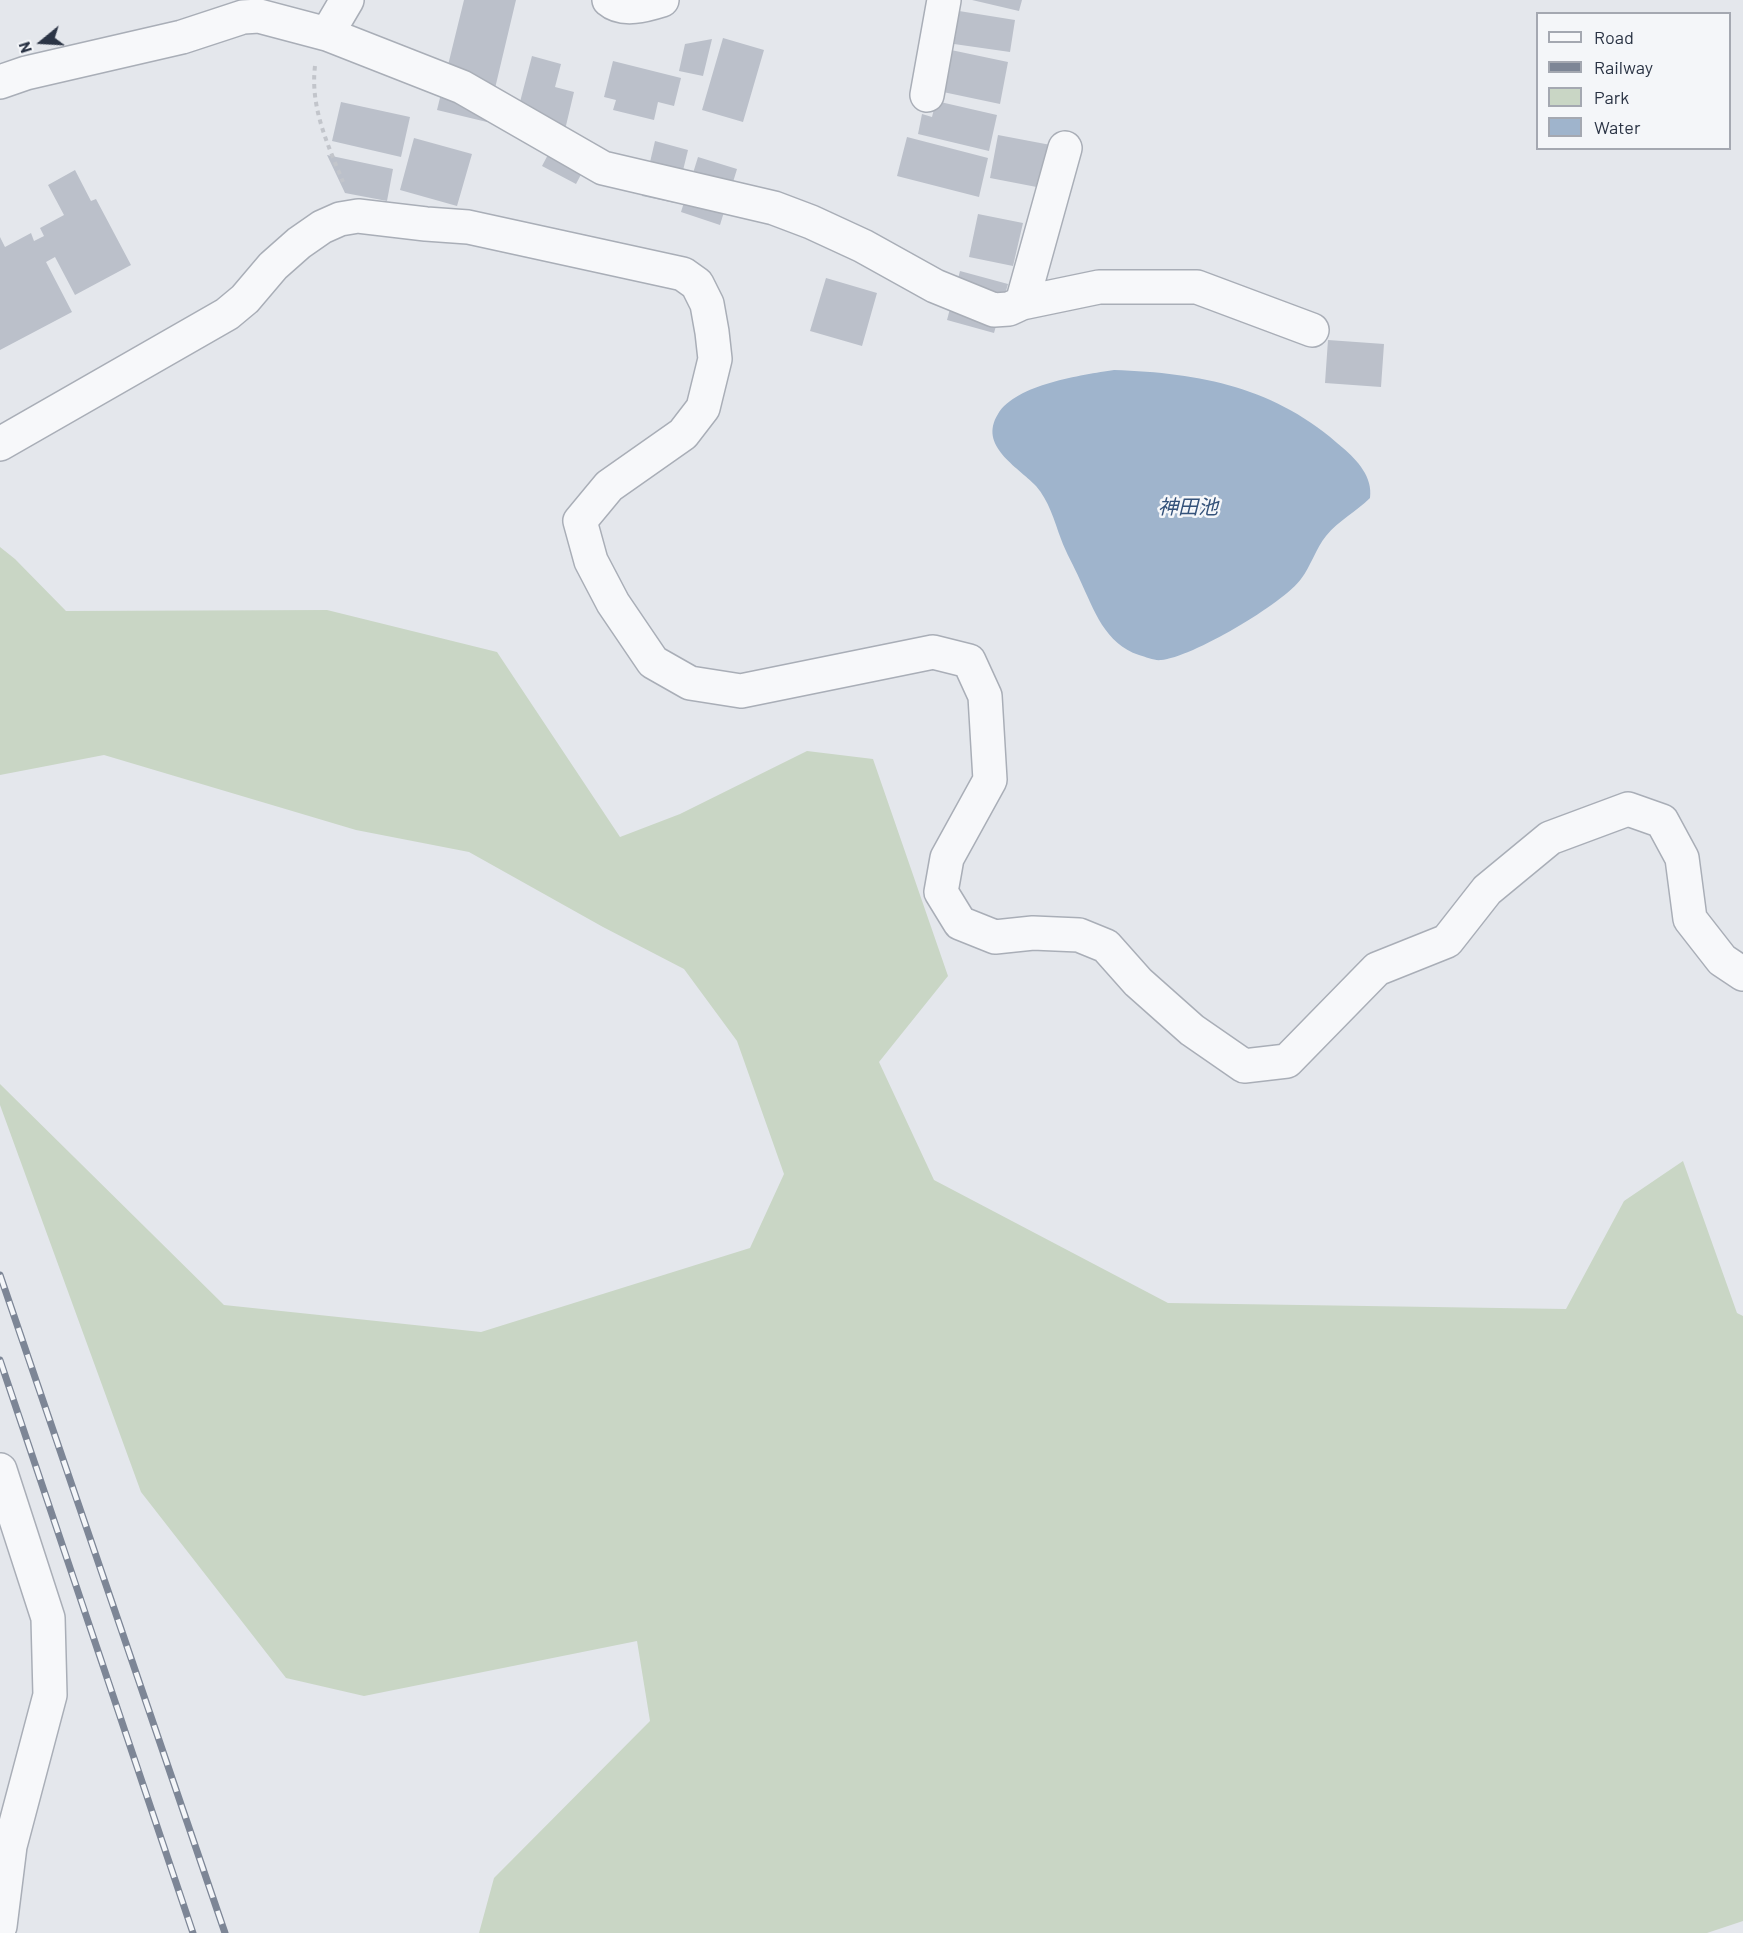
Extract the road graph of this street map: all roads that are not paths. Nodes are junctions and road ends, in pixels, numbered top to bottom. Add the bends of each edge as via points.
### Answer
1 (347, 0) edge
2 (609, 0) edge
3 (662, 0) edge
4 (944, 0) edge
5 (325, 33) junction
6 (0, 82) edge
7 (927, 95) dead end
8 (1065, 148) dead end
9 (1022, 303) junction
10 (1312, 330) dead end
11 (0, 444) edge
12 (1743, 974) edge
13 (0, 1470) edge
14 (0, 1926) edge

1 - 5 street
2 - 3 street via 626,7
4 - 7 street
5 - 6 street via 259,16 243,17 182,38
5 - 9 street via 462,87 603,168 774,208 863,246 977,305 1002,310
8 - 9 street
9 - 10 street via 1100,286 1197,287
11 - 12 street via 227,314 299,243 340,219 358,216 468,227 683,273 697,284 707,304 715,359 703,408 683,434 609,486 580,521 591,561 613,603 653,663 690,683 741,691 933,652 969,661 985,696 990,780 947,858 941,892 960,923 995,937 1033,933 1079,935 1106,946 1138,982 1192,1030 1244,1066 1287,1061 1377,969 1447,941 1487,890 1550,838 1628,809 1662,821 1682,858 1690,919 1722,960
13 - 14 street via 48,1618 50,1695 10,1846

